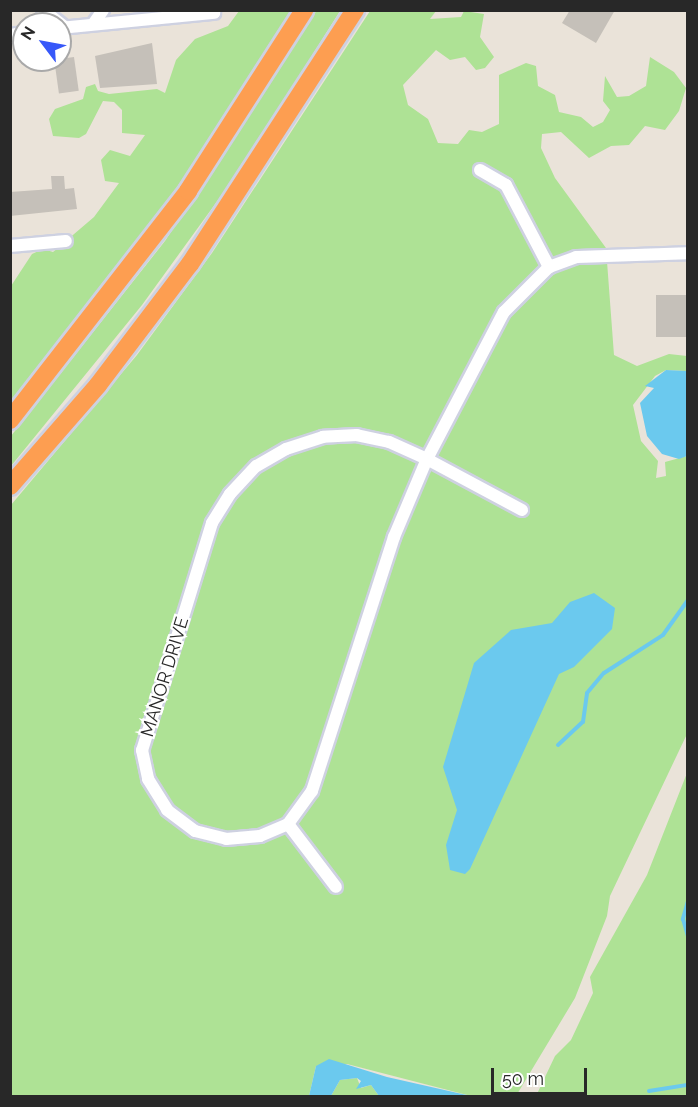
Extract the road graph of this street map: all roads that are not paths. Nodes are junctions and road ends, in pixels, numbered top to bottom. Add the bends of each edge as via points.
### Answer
1 (103, 10) edge
2 (304, 10) edge
3 (357, 10) edge
4 (213, 13) dead end
5 (94, 23) junction
6 (72, 26) edge
7 (480, 170) dead end
8 (66, 241) dead end
9 (10, 246) edge
10 (687, 253) edge
11 (549, 267) junction
12 (10, 420) edge
13 (427, 459) junction
14 (10, 486) edge
15 (522, 510) dead end
16 (288, 824) junction
17 (336, 887) dead end

1 - 5 street
2 - 12 highway via 181,200
3 - 14 highway via 190,264 98,385
4 - 5 street
5 - 6 street
7 - 11 street via 506,185
8 - 9 street
10 - 11 street via 601,253
11 - 13 street via 504,312
13 - 15 street, MANOR DRIVE
13 - 16 street via 394,537 312,791
13 - 16 street, MANOR DRIVE via 389,442 357,435 323,437 286,449 256,466 230,494 212,523 142,750 148,779 167,810 195,831 226,839 260,836
16 - 17 street

